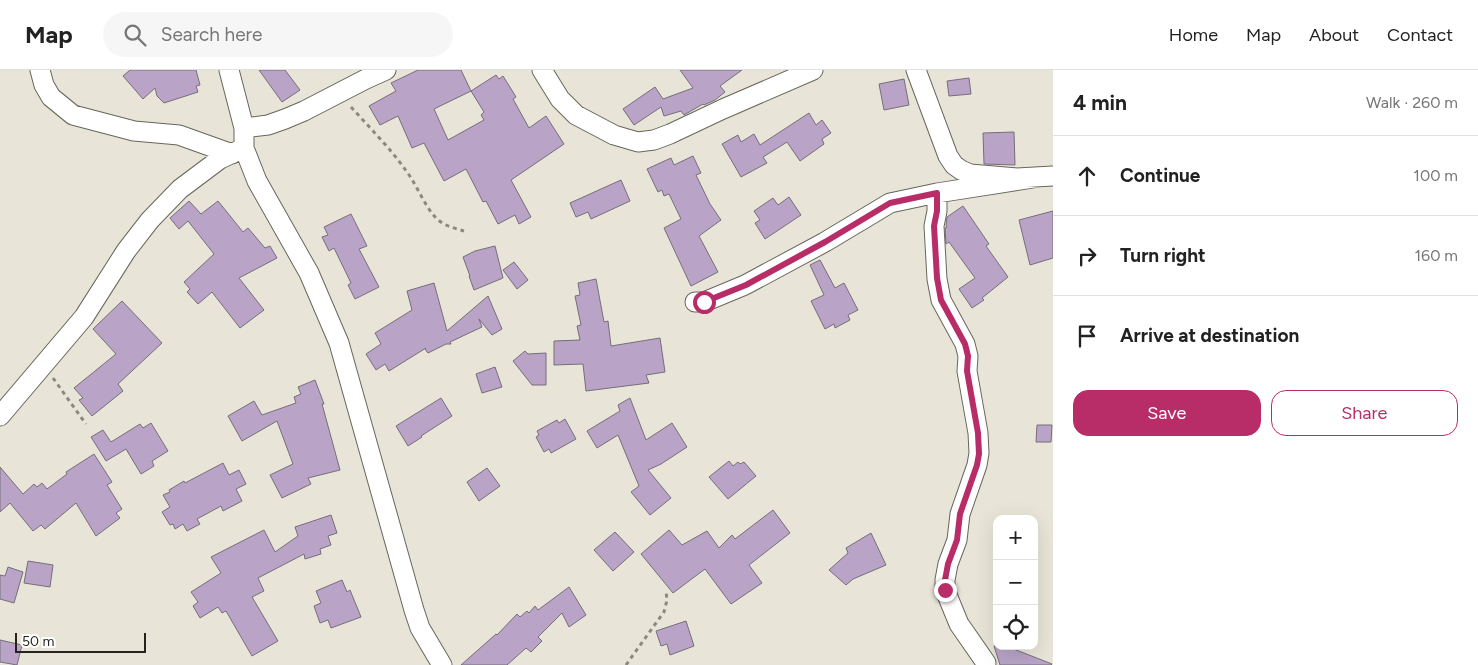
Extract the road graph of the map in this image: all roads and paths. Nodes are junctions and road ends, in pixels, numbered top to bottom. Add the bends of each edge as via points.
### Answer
1 (40, 70) edge
2 (229, 70) edge
3 (386, 70) edge
4 (542, 70) edge
5 (813, 70) edge
6 (916, 70) edge
7 (339, 94) junction
8 (244, 128) junction
9 (238, 150) junction
10 (1053, 176) edge
11 (1033, 178) junction
12 (937, 193) junction
13 (464, 231) dead end
14 (695, 302) dead end
15 (44, 366) junction
16 (0, 416) edge
17 (86, 424) dead end
18 (666, 591) dead end
19 (986, 663) dead end
20 (442, 665) edge
21 (626, 665) edge

1 - 9 street via 51,97 72,115 134,131 179,135
2 - 8 street
3 - 7 street
4 - 5 street via 560,99 576,115 614,135 638,142 670,134
6 - 11 street via 954,165 970,174
7 - 8 street via 285,119
7 - 13 path via 393,154 437,218 448,227
8 - 9 street
9 - 15 street via 180,189 150,220 126,251 84,318
9 - 20 street via 309,272 339,343 417,619
10 - 11 street
11 - 12 street
12 - 14 street via 890,203 746,285 704,302
12 - 19 street via 934,226 937,278 941,300 965,344 968,356 967,371 979,454 960,514 945,590 958,624
15 - 16 street
15 - 17 path
18 - 21 path via 668,600 664,612

